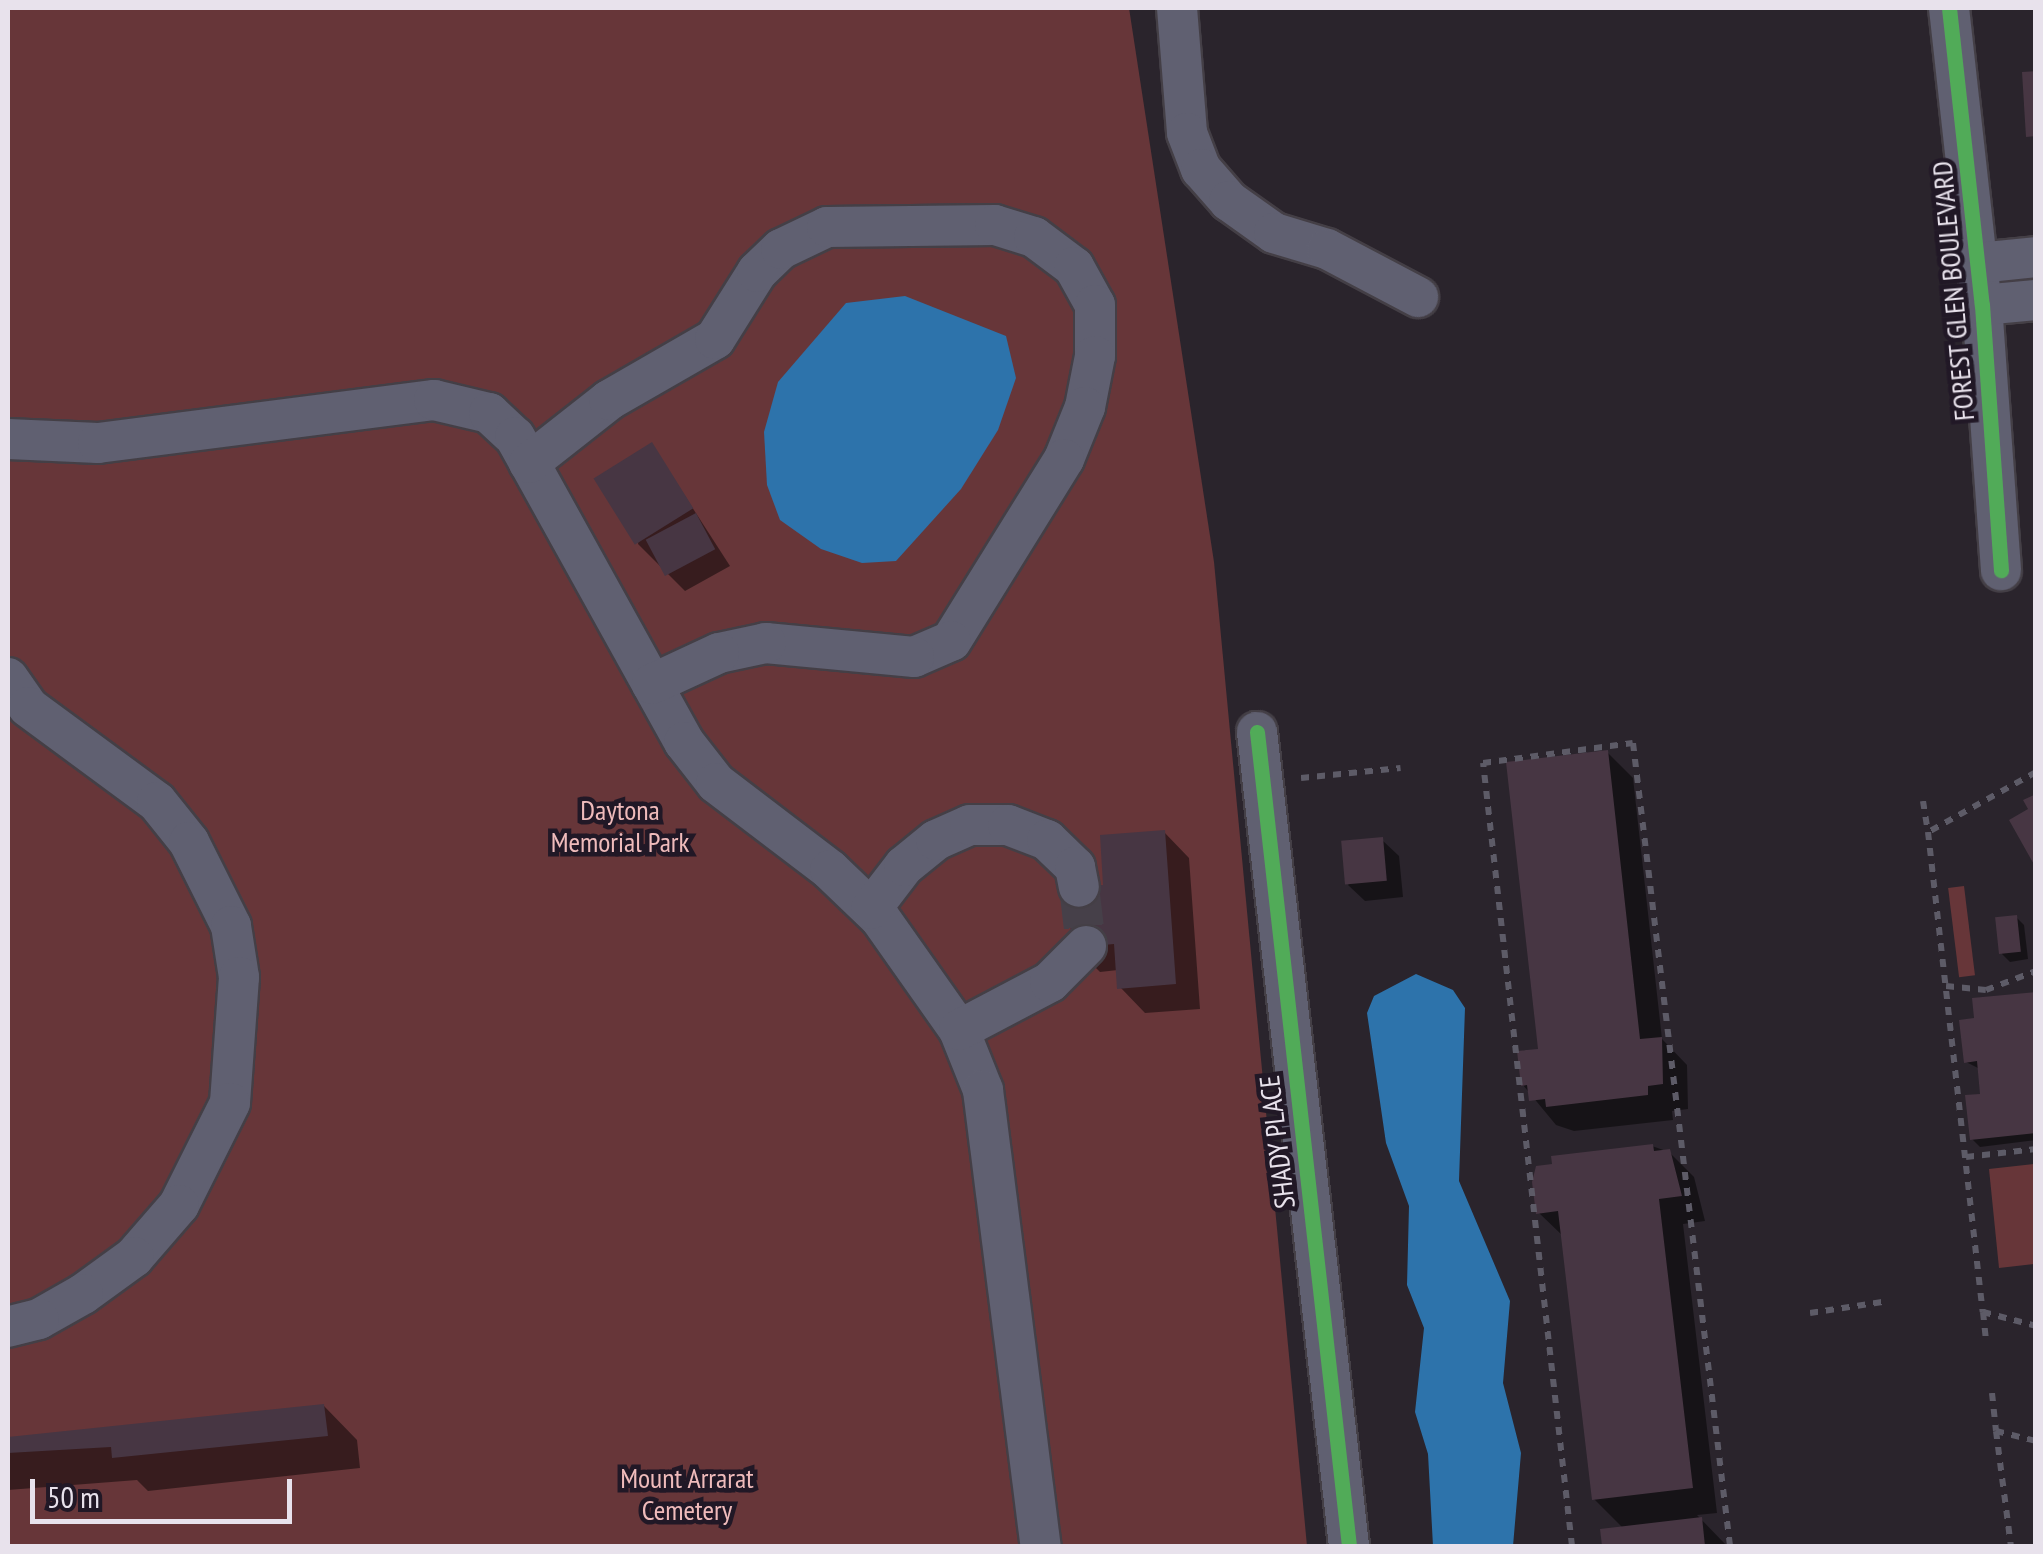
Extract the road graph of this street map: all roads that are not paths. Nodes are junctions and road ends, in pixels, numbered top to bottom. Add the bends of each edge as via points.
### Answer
1 (1177, 8) edge
2 (1949, 8) edge
3 (2036, 257) edge
4 (1978, 263) junction
5 (1418, 297) dead end
6 (2036, 300) edge
7 (1982, 305) junction
8 (8, 438) edge
9 (529, 463) junction
10 (2000, 570) dead end
11 (8, 678) edge
12 (652, 684) junction
13 (1257, 732) dead end
14 (1079, 886) tunnel mouth
15 (871, 909) junction
16 (1086, 946) dead end
17 (959, 1030) junction
18 (8, 1327) edge
19 (1041, 1546) edge
20 (1350, 1546) edge

1 - 5 street via 1180,83 1201,169 1229,201 1274,232 1327,249
2 - 4 street, FOREST GLEN BOULEVARD
3 - 4 street
4 - 7 street, FOREST GLEN BOULEVARD
6 - 7 street
7 - 10 street, FOREST GLEN BOULEVARD
8 - 9 street via 98,443 434,400 489,413
9 - 12 street
9 - 12 street via 608,400 714,338 757,272 781,249 826,227 995,226 1034,237 1081,280 1095,305 1096,356 1064,459 951,641 914,657 766,642 719,653
11 - 18 street via 28,707 157,802 189,842 231,926 239,976 230,1103 179,1205 134,1257 84,1294 39,1319
12 - 15 street via 716,783
13 - 20 street, SHADY PLACE
14 - 15 street via 1075,867 1047,840 1008,825 970,825 936,840 904,866
15 - 17 street
16 - 17 street via 1050,982
17 - 19 street via 982,1090

